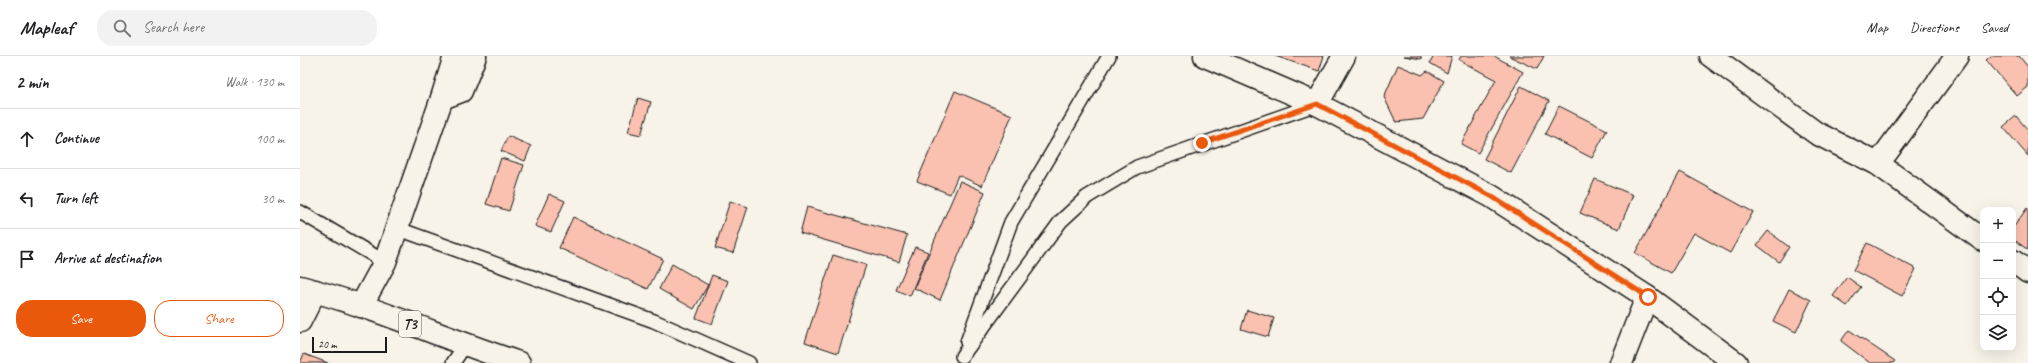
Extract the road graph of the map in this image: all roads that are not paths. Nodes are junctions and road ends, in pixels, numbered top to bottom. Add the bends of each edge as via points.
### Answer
1 (455, 56) edge
2 (475, 56) edge
3 (1109, 56) edge
4 (1205, 56) edge
5 (1344, 56) edge
6 (1710, 56) edge
7 (1957, 56) edge
8 (442, 98) junction
9 (1317, 104) junction
10 (1878, 164) junction
11 (300, 212) edge
12 (396, 228) junction
13 (1980, 238) edge
14 (385, 262) junction
15 (2016, 263) edge
16 (2028, 272) edge
17 (308, 289) edge
18 (1648, 297) junction
19 (361, 306) junction
20 (300, 321) edge
21 (465, 345) junction
22 (962, 359) edge
23 (453, 363) edge
24 (519, 363) edge
25 (748, 363) edge
26 (1621, 363) edge
27 (1736, 363) edge

1 - 8 main road
2 - 8 main road via 461,91
3 - 22 lane via 1011,222
4 - 9 main road
5 - 9 main road
6 - 10 main road via 1816,133
7 - 10 main road
8 - 12 main road
9 - 18 main road via 1491,196
9 - 22 lane via 1137,167 1087,197 1061,221
10 - 13 main road
11 - 14 lane
12 - 14 main road
12 - 25 lane via 654,321
14 - 19 main road
15 - 16 main road
17 - 19 main road, T3
17 - 20 main road
18 - 26 main road
18 - 27 main road
19 - 21 main road, T3
21 - 23 lane
21 - 24 main road, T3

